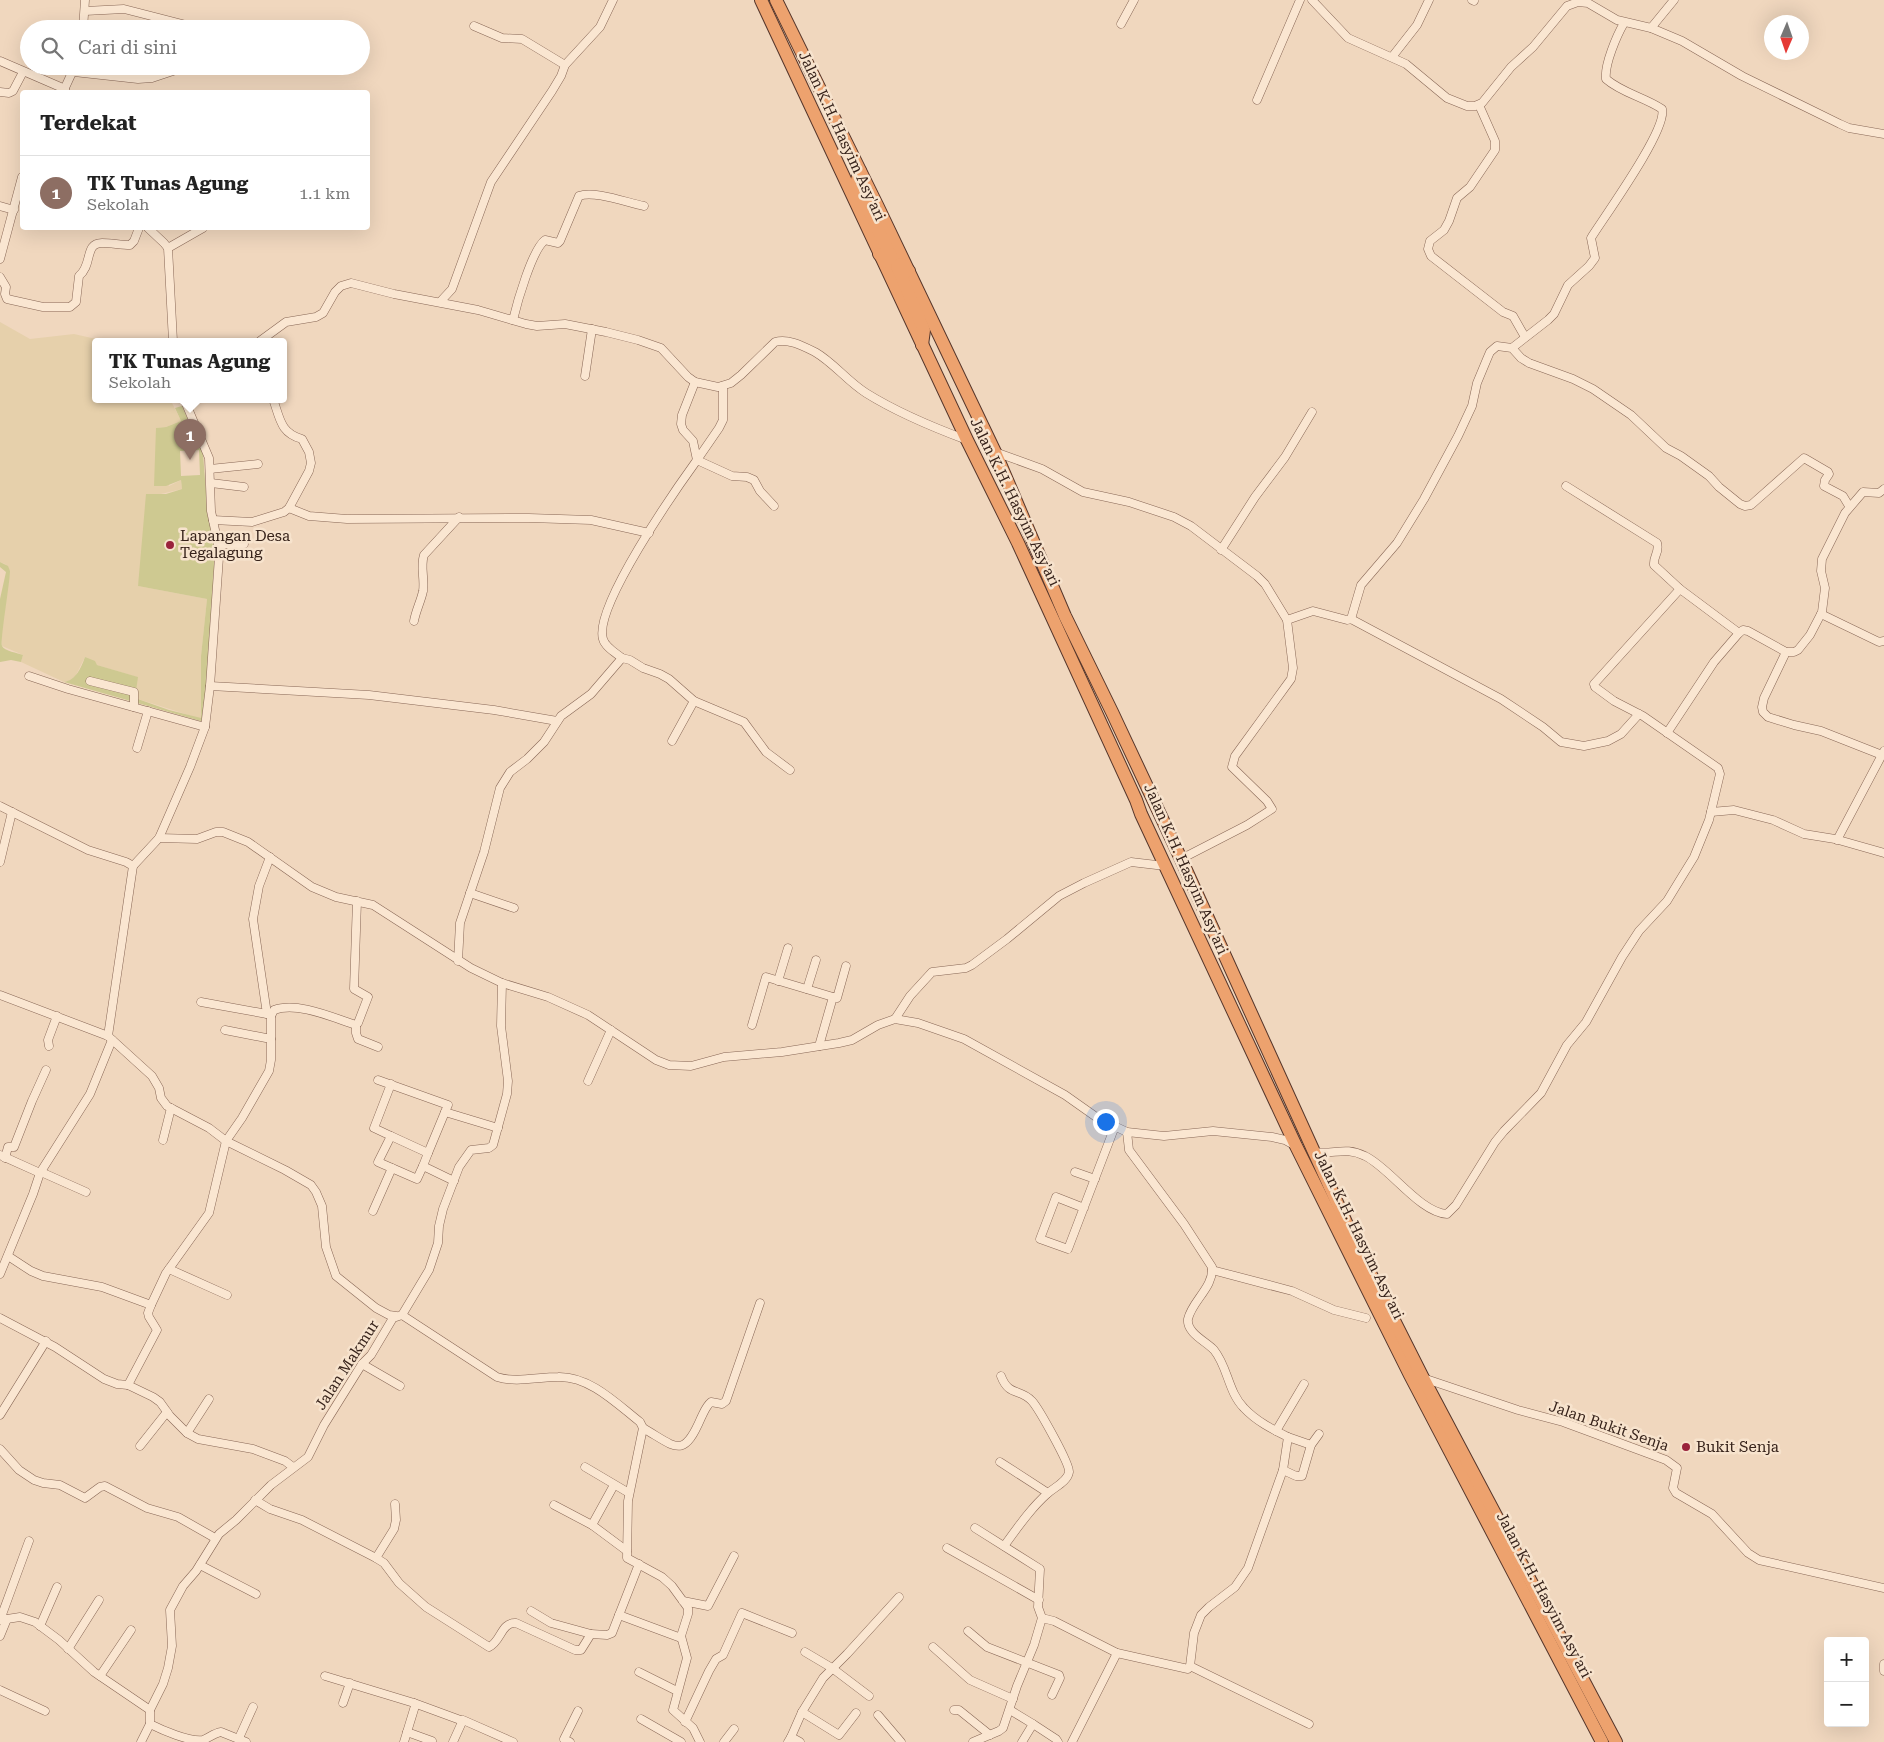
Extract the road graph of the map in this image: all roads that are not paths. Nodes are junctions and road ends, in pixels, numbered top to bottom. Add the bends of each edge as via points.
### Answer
1 (85, 0) edge
2 (613, 0) edge
3 (761, 0) edge
4 (776, 0) edge
5 (1134, 0) edge
6 (1300, 0) edge
7 (1312, 0) edge
8 (1429, 0) edge
9 (1674, 0) edge
10 (1588, 2) edge
11 (85, 11) junction
12 (84, 20) edge
13 (167, 20) edge
14 (1624, 23) junction
15 (1121, 24) dead end
16 (474, 26) dead end
17 (1650, 28) junction
18 (1392, 57) junction
19 (0, 61) edge
20 (565, 65) junction
21 (20, 71) edge
22 (22, 75) edge
23 (29, 75) edge
24 (71, 75) edge
25 (112, 75) edge
26 (160, 75) edge
27 (62, 90) edge
28 (64, 90) edge
29 (0, 92) edge
30 (1257, 100) dead end
31 (1479, 105) junction
32 (1884, 134) edge
33 (860, 170) junction
34 (20, 185) edge
35 (0, 206) edge
36 (644, 206) dead end
37 (14, 210) junction
38 (138, 230) edge
39 (150, 230) edge
40 (200, 230) edge
41 (168, 248) junction
42 (879, 254) junction
43 (0, 259) edge
44 (909, 271) junction
45 (0, 277) edge
46 (440, 302) junction
47 (512, 320) junction
48 (592, 329) junction
49 (1525, 337) junction
50 (173, 338) edge
51 (264, 338) edge
52 (922, 344) junction
53 (1512, 348) junction
54 (585, 376) dead end
55 (695, 382) junction
56 (724, 386) junction
57 (186, 403) edge
58 (275, 403) edge
59 (1312, 412) dead end
60 (967, 440) junction
61 (995, 452) junction
62 (696, 460) junction
63 (258, 464) dead end
64 (210, 469) junction
65 (210, 483) junction
66 (1566, 486) dead end
67 (244, 487) dead end
68 (1884, 489) edge
69 (774, 506) dead end
70 (1849, 506) junction
71 (289, 508) junction
72 (459, 518) junction
73 (213, 520) junction
74 (649, 533) junction
75 (218, 544) junction
76 (244, 544) dead end
77 (1221, 550) junction
78 (1680, 590) junction
79 (1821, 614) junction
80 (1350, 619) junction
81 (1287, 620) junction
82 (414, 621) dead end
83 (1739, 633) junction
84 (1884, 641) edge
85 (1786, 652) junction
86 (622, 658) junction
87 (29, 676) dead end
88 (90, 681) dead end
89 (210, 686) junction
90 (694, 701) junction
91 (134, 707) junction
92 (148, 711) junction
93 (1639, 714) junction
94 (557, 721) junction
95 (205, 727) junction
96 (1667, 733) junction
97 (672, 741) dead end
98 (137, 748) dead end
99 (1883, 753) edge
100 (790, 770) dead end
101 (0, 806) edge
102 (12, 812) junction
103 (1711, 812) junction
104 (159, 838) junction
105 (1837, 840) junction
106 (1884, 854) edge
107 (270, 856) junction
108 (1181, 859) junction
109 (0, 862) edge
110 (133, 866) junction
111 (1165, 866) junction
112 (1187, 872) junction
113 (470, 893) junction
114 (357, 901) junction
115 (514, 908) dead end
116 (788, 948) dead end
117 (1208, 957) junction
118 (816, 960) dead end
119 (458, 961) junction
120 (846, 966) dead end
121 (1231, 969) junction
122 (778, 981) junction
123 (502, 983) junction
124 (807, 989) junction
125 (0, 995) edge
126 (834, 997) junction
127 (201, 1002) dead end
128 (269, 1015) junction
129 (57, 1016) junction
130 (895, 1019) junction
131 (356, 1025) junction
132 (752, 1025) dead end
133 (225, 1030) dead end
134 (611, 1030) junction
135 (110, 1038) junction
136 (270, 1040) junction
137 (1249, 1045) junction
138 (49, 1046) dead end
139 (819, 1046) junction
140 (378, 1047) dead end
141 (46, 1070) dead end
142 (378, 1080) dead end
143 (588, 1081) dead end
144 (391, 1084) junction
145 (171, 1108) junction
146 (445, 1112) junction
147 (1115, 1126) junction
148 (498, 1128) junction
149 (1127, 1132) junction
150 (391, 1136) junction
151 (163, 1140) dead end
152 (226, 1141) junction
153 (1296, 1146) junction
154 (1315, 1152) junction
155 (428, 1154) junction
156 (3, 1157) edge
157 (423, 1166) junction
158 (392, 1168) junction
159 (40, 1172) junction
160 (1075, 1172) dead end
161 (1095, 1179) junction
162 (454, 1181) junction
163 (86, 1192) dead end
164 (1084, 1208) junction
165 (373, 1211) dead end
166 (8, 1256) junction
167 (169, 1269) junction
168 (1212, 1270) junction
169 (0, 1274) edge
170 (226, 1295) dead end
171 (760, 1303) dead end
172 (151, 1305) junction
173 (399, 1315) junction
174 (0, 1318) edge
175 (1366, 1318) dead end
176 (46, 1341) junction
177 (362, 1364) junction
178 (1001, 1376) dead end
179 (1423, 1378) junction
180 (1304, 1384) dead end
181 (128, 1385) junction
182 (400, 1386) dead end
183 (209, 1400) dead end
184 (167, 1412) junction
185 (0, 1415) edge
186 (643, 1428) junction
187 (1276, 1431) junction
188 (187, 1433) junction
189 (1319, 1434) dead end
190 (1288, 1437) junction
191 (1312, 1445) junction
192 (140, 1446) dead end
193 (0, 1449) edge
194 (1000, 1462) dead end
195 (293, 1467) junction
196 (585, 1467) dead end
197 (1283, 1470) junction
198 (614, 1486) junction
199 (629, 1493) junction
200 (1048, 1493) junction
201 (255, 1500) junction
202 (395, 1504) dead end
203 (554, 1505) dead end
204 (592, 1525) junction
205 (975, 1528) dead end
206 (215, 1538) junction
207 (29, 1541) dead end
208 (1004, 1546) junction
209 (948, 1548) dead end
210 (627, 1551) junction
211 (734, 1556) dead end
212 (376, 1558) junction
213 (638, 1564) junction
214 (200, 1565) junction
215 (57, 1587) dead end
216 (1884, 1588) edge
217 (256, 1594) dead end
218 (899, 1597) dead end
219 (99, 1600) dead end
220 (1039, 1600) junction
221 (683, 1601) junction
222 (531, 1611) dead end
223 (619, 1615) junction
224 (1042, 1618) junction
225 (2, 1620) edge
226 (40, 1626) junction
227 (131, 1630) dead end
228 (968, 1631) dead end
229 (792, 1633) dead end
230 (591, 1634) junction
231 (0, 1636) edge
232 (681, 1638) junction
233 (933, 1647) dead end
234 (68, 1649) junction
235 (805, 1652) dead end
236 (1117, 1653) junction
237 (1027, 1664) junction
238 (1884, 1664) edge
239 (1190, 1666) junction
240 (832, 1668) junction
241 (1884, 1671) edge
242 (639, 1672) dead end
243 (100, 1676) junction
244 (325, 1676) dead end
245 (350, 1684) junction
246 (0, 1690) edge
247 (677, 1691) junction
248 (1052, 1695) dead end
249 (869, 1696) dead end
250 (1013, 1699) junction
251 (343, 1703) dead end
252 (414, 1703) junction
253 (253, 1707) dead end
254 (150, 1710) junction
255 (954, 1710) dead end
256 (1010, 1710) junction
257 (45, 1711) dead end
258 (578, 1711) dead end
259 (802, 1712) junction
260 (856, 1713) dead end
261 (878, 1715) dead end
262 (641, 1719) dead end
263 (463, 1721) junction
264 (685, 1722) junction
265 (150, 1724) junction
266 (1033, 1724) junction
267 (1309, 1724) dead end
268 (734, 1729) dead end
269 (407, 1732) junction
270 (990, 1735) junction
271 (789, 1739) edge
272 (242, 1740) edge
273 (432, 1740) dead end
274 (141, 1742) edge
275 (404, 1742) edge
276 (453, 1742) edge
277 (513, 1742) edge
278 (570, 1742) edge
279 (681, 1742) edge
280 (700, 1742) edge
281 (724, 1742) edge
282 (800, 1742) edge
283 (901, 1742) edge
284 (973, 1742) edge
285 (1022, 1742) edge
286 (1058, 1742) edge
287 (1072, 1742) edge
288 (1602, 1742) edge
289 (1616, 1742) edge

1 - 11 street
2 - 20 street via 600,27
3 - 42 highway, Jalan K.H. Hasyim Asy'ari
4 - 33 highway, Jalan K.H. Hasyim Asy'ari
5 - 15 street
6 - 30 street
7 - 18 street via 1348,38
8 - 18 street via 1417,25
9 - 17 street
10 - 14 street
10 - 31 street via 1567,6
11 - 12 street
11 - 13 street via 124,9
14 - 17 street
14 - 49 street via 1605,73 1606,79 1662,109 1663,118 1638,167 1591,238 1595,258 1568,285 1554,314
16 - 20 street via 500,37 522,39
17 - 32 street via 1840,124
18 - 31 street via 1406,64 1448,98 1467,106
19 - 21 street
20 - 46 street via 491,182 452,289
22 - 29 street via 14,91
23 - 27 street
24 - 28 street
25 - 26 street via 138,79
31 - 49 street via 1495,141 1495,150 1470,187 1457,198 1444,230 1430,242 1428,249 1431,256 1503,312 1513,316
33 - 42 highway via 857,186 892,258 891,262 886,262
33 - 44 highway, Jalan K.H. Hasyim Asy'ari
34 - 37 street
35 - 37 street
36 - 47 street via 593,194 580,196 558,243 545,240 538,248
37 - 43 street
38 - 45 street via 130,246 102,243 90,248 86,270 79,276 76,302 70,307 43,307 6,299 6,287
39 - 41 street
40 - 41 street
41 - 50 street
42 - 52 highway, Jalan K.H. Hasyim Asy'ari
44 - 52 highway via 901,264 897,266 924,330
44 - 61 highway, Jalan K.H. Hasyim Asy'ari
46 - 47 street
46 - 51 street via 347,284 335,292 323,313 310,319 286,322
47 - 48 street via 537,326 565,324
48 - 54 street
48 - 55 street via 661,348
49 - 53 street
52 - 60 highway, Jalan K.H. Hasyim Asy'ari
53 - 70 street via 1529,363 1593,388 1631,415 1666,448 1709,476 1740,504 1751,505 1804,458 1830,474 1824,486 1843,496
53 - 80 street via 1497,346 1490,352 1458,436 1397,543 1361,584
55 - 56 street via 705,386
55 - 62 street via 681,424 693,441
56 - 60 street via 781,340 823,358 852,384 906,415
56 - 62 street via 723,420
57 - 64 street via 207,451
58 - 71 street via 286,432 302,440 311,462 309,472
59 - 77 street via 1286,457
60 - 111 highway, Jalan K.H. Hasyim Asy'ari via 1018,543
61 - 77 street via 1042,469 1083,492 1129,502 1174,517 1192,526
61 - 108 highway, Jalan K.H. Hasyim Asy'ari via 1065,616
62 - 69 street via 732,476 754,480
62 - 74 street
63 - 64 street
64 - 65 street
65 - 67 street
65 - 73 street
66 - 78 street via 1657,543 1654,565
68 - 70 street via 1879,493 1863,492
70 - 79 street via 1821,564 1825,588
71 - 72 street via 309,516 338,518
71 - 73 street via 252,522
72 - 74 street via 591,520
72 - 82 street via 424,555 424,588
73 - 75 street
74 - 86 street via 617,587 603,620 603,639
75 - 76 street
75 - 89 street
77 - 81 street via 1265,584
78 - 83 street
78 - 93 street via 1594,684 1614,701
79 - 84 street via 1879,642
79 - 85 street via 1798,650
80 - 81 street via 1313,611
80 - 93 street via 1501,699 1562,742 1584,746 1608,741 1621,734
81 - 108 street via 1293,668 1291,679 1235,756 1232,767 1272,809
83 - 85 street via 1748,631
83 - 96 street via 1714,662
85 - 99 street via 1762,703 1763,712 1794,726 1821,731
86 - 90 street via 669,678
86 - 94 street via 591,694
87 - 91 street
88 - 91 street via 134,692
89 - 94 street via 369,694
89 - 95 street
90 - 97 street
90 - 100 street via 744,722 766,752
91 - 92 street
92 - 95 street
92 - 98 street
93 - 96 street
94 - 113 street via 544,742 510,772 500,788
95 - 104 street
96 - 103 street via 1718,768 1720,774
99 - 105 street
101 - 102 street
102 - 109 street
102 - 110 street via 88,850
103 - 105 street via 1734,810 1773,820 1804,834
103 - 154 street via 1694,857 1667,901 1639,931 1586,1022 1564,1050 1544,1089 1499,1136 1451,1211 1446,1214 1434,1211 1367,1156 1343,1150
104 - 107 street via 197,839 223,832
104 - 110 street
105 - 106 street
107 - 114 street via 312,887
107 - 128 street via 258,892 254,920
108 - 112 highway, Jalan K.H. Hasyim Asy'ari
110 - 135 street
111 - 117 highway, Jalan K.H. Hasyim Asy'ari
111 - 130 street via 1131,862 1059,896 972,965 932,972
112 - 117 highway via 1184,887 1217,961 1213,963
112 - 121 highway, Jalan K.H. Hasyim Asy'ari
113 - 115 street
113 - 119 street via 460,923
114 - 119 street via 373,905
114 - 131 street via 354,989 368,997
116 - 122 street
117 - 137 highway, Jalan K.H. Hasyim Asy'ari
118 - 124 street
119 - 123 street
120 - 126 street via 837,998
121 - 137 highway via 1225,966 1222,970 1250,1028
121 - 154 highway, Jalan K.H. Hasyim Asy'ari
122 - 124 street
122 - 132 street via 766,977
123 - 134 street via 548,997 588,1015
123 - 148 street, Jalan Makmur via 501,1026 508,1081
124 - 126 street
125 - 129 street
126 - 139 street
127 - 128 street
128 - 131 street via 288,1006
128 - 136 street
129 - 135 street
129 - 138 street via 48,1040
130 - 139 street via 852,1040
130 - 147 street via 918,1023 964,1039
131 - 140 street via 358,1039
133 - 136 street
134 - 139 street via 656,1060 682,1067 724,1057
134 - 143 street
135 - 145 street via 146,1068
135 - 159 street via 90,1094
136 - 152 street via 269,1071
137 - 153 highway, Jalan K.H. Hasyim Asy'ari
141 - 156 street via 14,1147 8,1146
142 - 144 street
144 - 146 street via 448,1105
144 - 150 street via 374,1128
145 - 151 street
145 - 152 street
146 - 148 street
146 - 155 street
147 - 149 street
147 - 161 street
148 - 162 street, Jalan Makmur via 492,1147 469,1152
149 - 153 street via 1164,1136 1213,1130 1272,1137
149 - 168 street via 1129,1150 1184,1224
150 - 155 street
150 - 158 street via 378,1162
152 - 167 street via 209,1213
152 - 173 street via 311,1185 322,1206 326,1247 336,1276 376,1308 389,1315
153 - 288 highway, Jalan K.H. Hasyim Asy'ari via 1410,1375
154 - 179 highway, Jalan K.H. Hasyim Asy'ari
155 - 157 street
156 - 159 street
157 - 158 street via 417,1179
157 - 162 street
158 - 165 street
159 - 163 street
159 - 166 street
160 - 161 street
161 - 164 street
162 - 173 street, Jalan Makmur via 443,1209 429,1270
164 - 164 street via 1068,1250 1040,1239 1056,1197
166 - 169 street
166 - 172 street via 43,1276 102,1287
167 - 170 street
167 - 172 street
168 - 175 street via 1292,1291 1334,1310
168 - 187 street via 1188,1322 1214,1351 1242,1406
171 - 186 street via 726,1401 722,1404 711,1402 706,1406 686,1445 672,1445
172 - 181 street via 148,1313 157,1330
173 - 177 street, Jalan Makmur via 391,1321 372,1355
173 - 186 street via 497,1377 560,1376 581,1381 604,1394 640,1422
174 - 176 street
176 - 181 street via 104,1379
176 - 185 street
177 - 182 street
177 - 195 street, Jalan Makmur via 308,1457
178 - 200 street via 1006,1387 1032,1400 1069,1467 1066,1478
179 - 216 street, Jalan Bukit Senja via 1563,1422 1672,1463 1677,1468 1673,1488 1676,1493 1712,1514 1743,1548 1759,1560
179 - 289 highway, Jalan K.H. Hasyim Asy'ari
180 - 187 street
181 - 184 street via 153,1397
183 - 188 street
184 - 188 street
184 - 192 street
186 - 199 street
187 - 190 street
188 - 195 street via 203,1441 253,1449
189 - 191 street
190 - 191 street
190 - 197 street
191 - 197 street via 1301,1477
193 - 206 street via 19,1470 39,1482 60,1485 85,1498 105,1486 147,1508 178,1517
194 - 200 street
195 - 201 street, Jalan Makmur
196 - 198 street
197 - 239 street via 1244,1575 1226,1596 1209,1607 1198,1622
198 - 199 street
198 - 204 street
199 - 210 street
200 - 208 street
201 - 206 street, Jalan Makmur
201 - 212 street
202 - 212 street via 395,1525
203 - 204 street
204 - 210 street
205 - 208 street
206 - 214 street, Jalan Makmur
207 - 225 street
208 - 220 street via 1040,1569
209 - 220 street
210 - 213 street via 629,1560
211 - 221 street via 708,1606
212 - 230 street via 426,1607 486,1646 491,1647 506,1625 512,1622 575,1650 582,1650
213 - 221 street via 662,1577
213 - 223 street
214 - 217 street
214 - 254 street, Jalan Makmur via 172,1604 169,1663
215 - 226 street
218 - 240 street
219 - 234 street
220 - 224 street
221 - 232 street via 689,1611
222 - 230 street via 551,1623
223 - 230 street via 612,1634
223 - 232 street
224 - 236 street
224 - 237 street
225 - 226 street via 25,1618
225 - 231 street
226 - 234 street
227 - 243 street
228 - 237 street via 987,1647
229 - 264 street via 742,1613
232 - 247 street via 687,1658
233 - 250 street via 970,1680
234 - 243 street
235 - 240 street
236 - 239 street via 1186,1670
236 - 287 street
237 - 248 street via 1060,1676
237 - 250 street
238 - 241 street
239 - 267 street
240 - 249 street
240 - 259 street
242 - 247 street
243 - 254 street
244 - 245 street
245 - 251 street
245 - 252 street
246 - 257 street
247 - 264 street via 673,1710
250 - 256 street
252 - 263 street
252 - 269 street
253 - 272 street
254 - 265 street
255 - 270 street via 959,1710
256 - 266 street
256 - 270 street via 1002,1730
258 - 278 street via 564,1739
259 - 260 street via 839,1735
259 - 271 street
261 - 283 street
262 - 279 street
263 - 276 street
263 - 277 street
264 - 280 street via 693,1728
265 - 272 street via 194,1740 203,1740 221,1732
265 - 274 street
266 - 285 street
266 - 286 street
268 - 281 street
269 - 273 street
269 - 275 street
270 - 284 street
271 - 282 street

